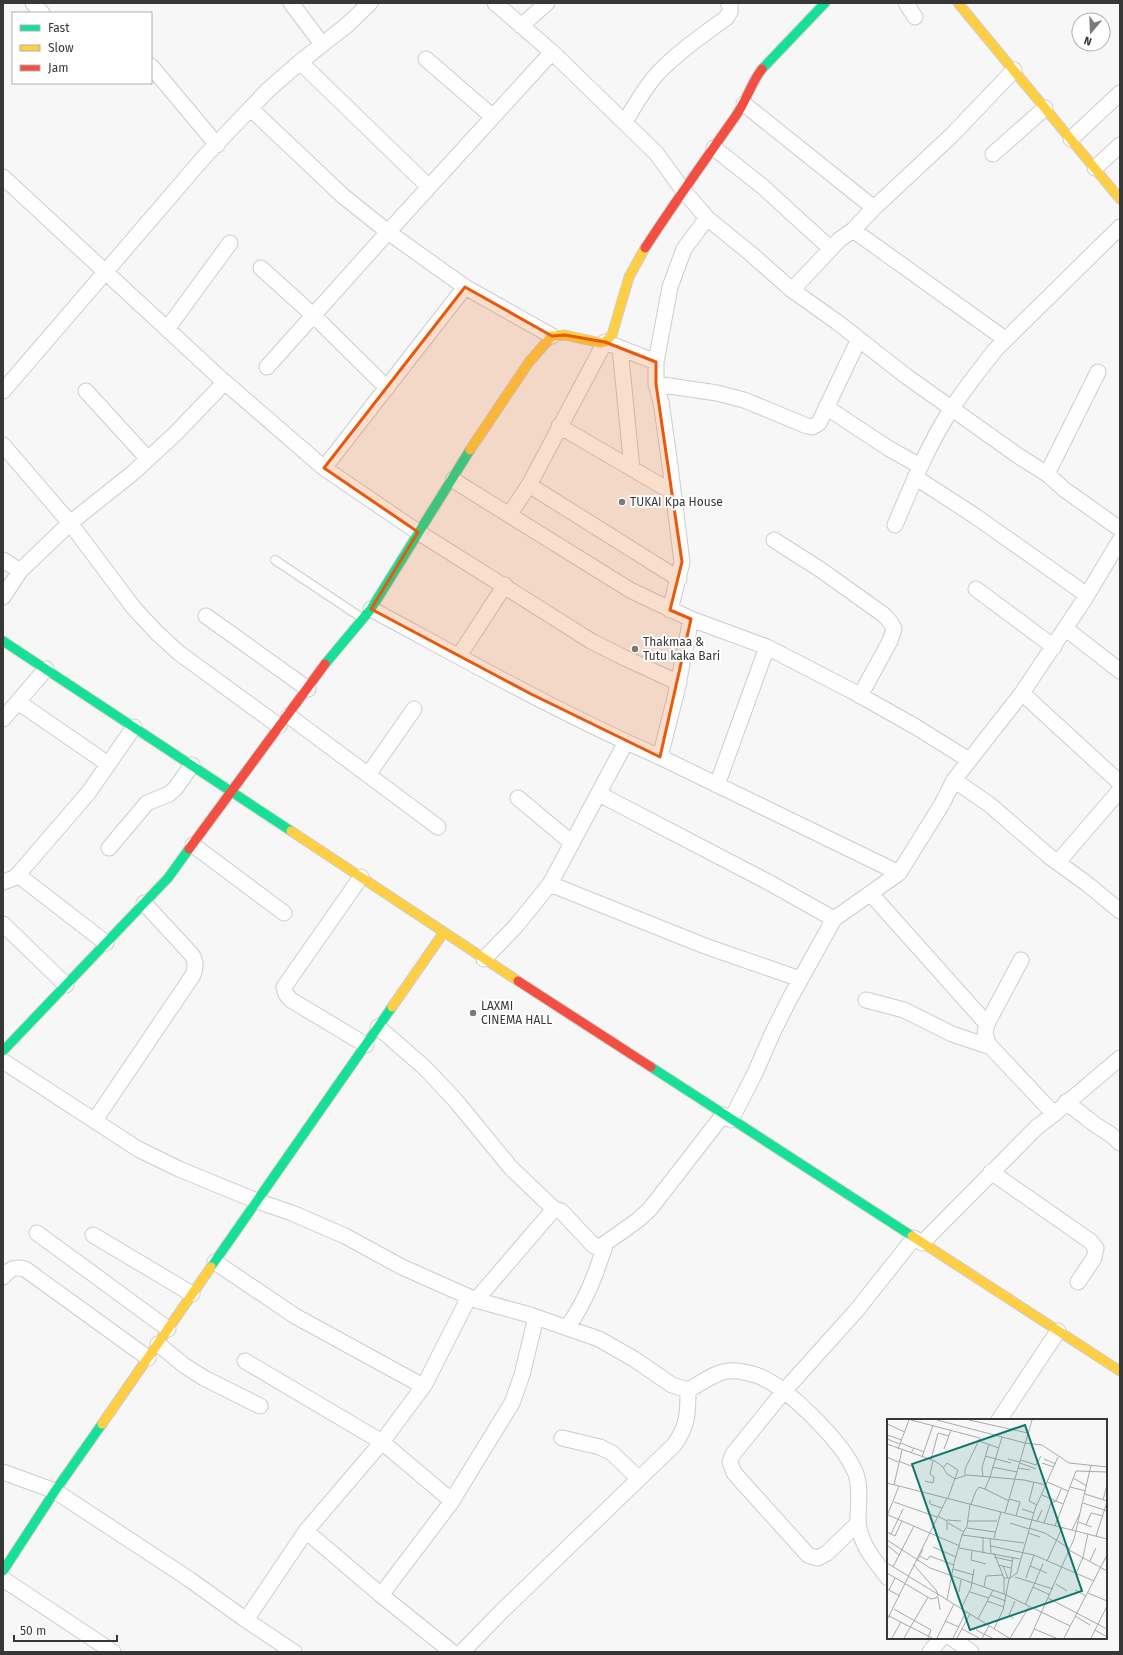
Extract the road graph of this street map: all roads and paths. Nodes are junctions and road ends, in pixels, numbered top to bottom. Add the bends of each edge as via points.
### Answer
1 (33, 3) edge
2 (291, 3) edge
3 (370, 3) edge
4 (495, 3) edge
5 (548, 3) edge
6 (728, 3) edge
7 (825, 3) edge
8 (906, 3) edge
9 (958, 3) edge
10 (41, 12) edge
11 (915, 17) dead end
12 (520, 26) junction
13 (322, 44) junction
14 (552, 52) junction
15 (426, 59) dead end
16 (300, 62) junction
17 (152, 67) edge
18 (1014, 70) junction
19 (1120, 93) edge
20 (744, 104) junction
21 (1045, 108) junction
22 (251, 109) junction
23 (493, 117) junction
24 (625, 122) junction
25 (1071, 139) junction
26 (217, 144) junction
27 (1120, 144) edge
28 (714, 148) junction
29 (993, 154) dead end
30 (1095, 168) junction
31 (3, 178) edge
32 (429, 187) junction
33 (683, 190) junction
34 (1120, 199) edge
35 (874, 208) junction
36 (706, 218) junction
37 (1120, 227) edge
38 (853, 230) junction
39 (388, 232) junction
40 (230, 243) dead end
41 (831, 249) junction
42 (261, 268) dead end
43 (105, 272) junction
44 (465, 287) junction
45 (792, 290) junction
46 (314, 316) junction
47 (167, 329) junction
48 (552, 336) junction
49 (859, 339) junction
50 (1006, 340) junction
51 (605, 342) junction
52 (620, 348) junction
53 (656, 362) junction
54 (267, 367) dead end
55 (1098, 372) dead end
56 (225, 382) junction
57 (656, 384) junction
58 (387, 388) junction
59 (3, 391) edge
60 (86, 391) dead end
61 (826, 408) junction
62 (952, 408) junction
63 (560, 426) junction
64 (3, 445) edge
65 (148, 459) junction
66 (324, 468) junction
67 (632, 469) junction
68 (918, 472) junction
69 (1047, 474) junction
70 (453, 480) junction
71 (529, 485) junction
72 (672, 492) junction
73 (509, 515) junction
74 (70, 523) junction
75 (895, 525) dead end
76 (1120, 529) edge
77 (418, 532) junction
78 (774, 540) dead end
79 (1120, 540) edge
80 (3, 560) edge
81 (275, 560) dead end
82 (20, 571) junction
83 (679, 579) junction
84 (505, 586) junction
85 (976, 589) dead end
86 (1088, 595) junction
87 (3, 597) edge
88 (670, 610) junction
89 (367, 614) junction
90 (206, 616) dead end
91 (691, 619) junction
92 (1066, 629) junction
93 (3, 641) edge
94 (767, 647) junction
95 (1054, 647) junction
96 (459, 656) junction
97 (46, 669) junction
98 (1120, 671) edge
99 (679, 683) junction
100 (308, 689) junction
101 (1022, 693) junction
102 (860, 696) junction
103 (18, 702) junction
104 (414, 709) dead end
105 (3, 719) edge
106 (284, 721) junction
107 (134, 727) junction
108 (626, 742) junction
109 (660, 757) junction
110 (969, 760) junction
111 (108, 764) junction
112 (192, 765) junction
113 (368, 775) junction
114 (954, 780) junction
115 (1120, 783) edge
116 (717, 785) junction
117 (1120, 790) edge
118 (231, 792) junction
119 (599, 794) junction
120 (518, 798) dead end
121 (438, 827) dead end
122 (572, 843) junction
123 (193, 845) junction
124 (109, 848) dead end
125 (1058, 862) junction
126 (899, 874) junction
127 (18, 875) junction
128 (361, 877) junction
129 (3, 882) edge
130 (550, 884) junction
131 (871, 894) junction
132 (144, 903) junction
133 (1120, 911) edge
134 (284, 913) dead end
135 (834, 919) junction
136 (3, 924) edge
137 (444, 932) junction
138 (106, 943) junction
139 (484, 959) junction
140 (1021, 960) dead end
141 (800, 979) junction
142 (66, 985) junction
143 (866, 1000) dead end
144 (987, 1024) junction
145 (378, 1027) junction
146 (366, 1045) junction
147 (991, 1047) junction
148 (3, 1051) edge
149 (1120, 1058) edge
150 (3, 1061) edge
151 (1066, 1102) junction
152 (1054, 1114) junction
153 (727, 1117) junction
154 (95, 1120) junction
155 (1120, 1143) edge
156 (991, 1172) junction
157 (257, 1201) junction
158 (554, 1209) junction
159 (37, 1233) dead end
160 (93, 1235) dead end
161 (918, 1241) junction
162 (606, 1242) junction
163 (215, 1262) junction
164 (3, 1277) edge
165 (1078, 1282) dead end
166 (192, 1294) junction
167 (473, 1298) junction
168 (536, 1317) junction
169 (567, 1328) junction
170 (168, 1329) junction
171 (1058, 1331) junction
172 (158, 1344) junction
173 (148, 1358) junction
174 (245, 1361) dead end
175 (1120, 1371) edge
176 (423, 1386) junction
177 (688, 1390) junction
178 (784, 1391) junction
179 (260, 1406) dead end
180 (1000, 1419) edge
181 (562, 1438) dead end
182 (382, 1442) junction
183 (3, 1472) edge
184 (639, 1479) junction
185 (55, 1491) junction
186 (452, 1501) junction
187 (858, 1523) junction
188 (306, 1531) junction
189 (3, 1571) edge
190 (887, 1577) edge
191 (3, 1579) edge
192 (381, 1595) junction
193 (246, 1620) junction
194 (940, 1639) edge
195 (953, 1639) edge
196 (113, 1652) edge
197 (294, 1652) edge
198 (452, 1652) edge
199 (462, 1652) edge
200 (930, 1652) edge
201 (971, 1652) edge

1 - 10 street
2 - 13 street
3 - 13 street via 347,26
4 - 12 street
5 - 12 street
6 - 24 street via 730,12 726,18 658,73
7 - 20 street via 761,71 751,86
8 - 11 street
9 - 18 street
12 - 14 street
13 - 16 street
14 - 23 street
14 - 24 street
15 - 23 street
16 - 22 street
16 - 32 street
17 - 26 street
18 - 21 street
18 - 35 street via 952,135
19 - 25 street
20 - 28 street
20 - 35 street
21 - 25 street
21 - 29 street
22 - 26 street
22 - 39 street via 343,196
23 - 32 street
24 - 33 street via 656,153
25 - 30 street
26 - 43 street
27 - 30 street
28 - 33 street
28 - 41 street via 762,186
30 - 34 street
31 - 43 street
32 - 39 street
33 - 36 street
33 - 51 street via 638,259 629,277 612,335
35 - 38 street
36 - 45 street
36 - 53 street via 684,249 672,281
37 - 50 street
38 - 41 street
38 - 50 street
39 - 44 street
39 - 46 street
40 - 47 street
41 - 45 street
42 - 46 street
43 - 47 street
43 - 59 street
44 - 48 street
44 - 58 street
45 - 49 street
46 - 54 street
46 - 58 street
47 - 56 street
48 - 51 street via 565,335
48 - 70 street via 487,422
49 - 61 street
49 - 62 street
50 - 62 street via 996,349
51 - 52 street
51 - 63 street
52 - 53 street
52 - 67 street
53 - 57 street
55 - 69 street
56 - 65 street
56 - 66 street
57 - 61 street via 717,393 744,400 812,427 819,423
57 - 72 street via 661,402
58 - 66 street
60 - 65 street
61 - 68 street via 888,448
62 - 68 street
62 - 69 street
63 - 67 street
63 - 71 street
64 - 74 street
65 - 74 street
66 - 77 street
67 - 72 street
68 - 75 street
68 - 86 street via 975,516
69 - 76 street
70 - 73 street
70 - 77 street
71 - 73 street
71 - 83 street
72 - 83 street via 682,562
73 - 88 street via 630,590
74 - 82 street
74 - 106 street via 133,608 157,633 179,653
77 - 84 street
77 - 89 street
78 - 102 street via 821,570 884,615 891,623 894,629 890,640
79 - 86 street
80 - 82 street
81 - 89 lane
82 - 87 street
83 - 88 street
84 - 96 street
84 - 99 street via 592,641
85 - 95 street
86 - 92 street
88 - 91 street
89 - 96 street
89 - 100 street via 329,659
90 - 100 street
91 - 94 street
91 - 99 street
92 - 95 street
92 - 98 street
93 - 97 street
94 - 102 street
94 - 116 street
95 - 101 street
96 - 108 street
97 - 103 street
97 - 107 street
99 - 109 street
100 - 106 street
101 - 110 street
101 - 115 street
102 - 110 street
103 - 105 street
103 - 111 street
104 - 113 street
106 - 113 street
106 - 118 street
107 - 111 street
107 - 112 street
108 - 109 street
108 - 119 street
109 - 116 street
110 - 114 street
111 - 127 street via 89,792
112 - 118 street
112 - 124 street via 175,790 147,803
113 - 121 street
114 - 125 street via 990,805
114 - 126 street
116 - 126 street
117 - 125 street
118 - 123 street
118 - 128 street
119 - 122 street
119 - 135 street
120 - 122 street
122 - 130 street
123 - 132 street via 168,878
123 - 134 street
125 - 133 street
126 - 131 street
127 - 129 street
127 - 138 street
128 - 137 street
128 - 146 street via 284,987 291,1000
130 - 139 street via 516,926
130 - 141 street via 705,946
131 - 135 street
131 - 144 street
132 - 138 street
132 - 154 street via 192,955 196,967 194,975
135 - 141 street
136 - 142 street
137 - 139 street
137 - 145 street
138 - 142 street
139 - 153 street
140 - 144 street
141 - 153 street via 755,1073
142 - 148 street
143 - 147 street via 904,1010 952,1034
144 - 147 street via 986,1041
145 - 146 street
145 - 158 street via 425,1068 511,1168
146 - 157 street
147 - 152 street
149 - 151 street
150 - 154 street
151 - 152 street
151 - 155 street
152 - 156 street
153 - 161 street
153 - 162 street via 650,1209
154 - 157 street via 138,1149
156 - 161 street
156 - 165 street via 1090,1240 1096,1248 1094,1258
157 - 163 street
157 - 167 street via 345,1236 402,1267
158 - 162 street via 561,1211 594,1246 600,1247
158 - 167 street
159 - 170 street
160 - 166 street
161 - 171 street
161 - 178 street
162 - 169 street via 592,1284
163 - 166 street
163 - 176 street via 295,1316
164 - 173 street via 10,1269 25,1269
166 - 170 street
167 - 168 street
167 - 176 street
168 - 169 street
168 - 186 street via 522,1375 512,1403
169 - 177 street via 599,1339 672,1385
170 - 172 street
171 - 175 street
171 - 180 street
172 - 173 street
172 - 179 street via 204,1378
173 - 185 street
174 - 182 street
176 - 182 street
177 - 178 street via 710,1377 729,1371 756,1375
177 - 184 street via 687,1421 682,1435
178 - 187 street via 826,1431 849,1460 856,1476
178 - 187 street via 733,1454 730,1462 734,1473 808,1555 818,1558 828,1553
181 - 184 street via 600,1447 612,1454
182 - 186 street
182 - 188 street
183 - 185 street
184 - 199 street
185 - 189 street
185 - 193 street via 189,1579
186 - 192 street
187 - 190 street via 868,1552
188 - 192 street
188 - 193 street
191 - 196 street
192 - 198 street
193 - 197 street
194 - 200 street
195 - 201 street

